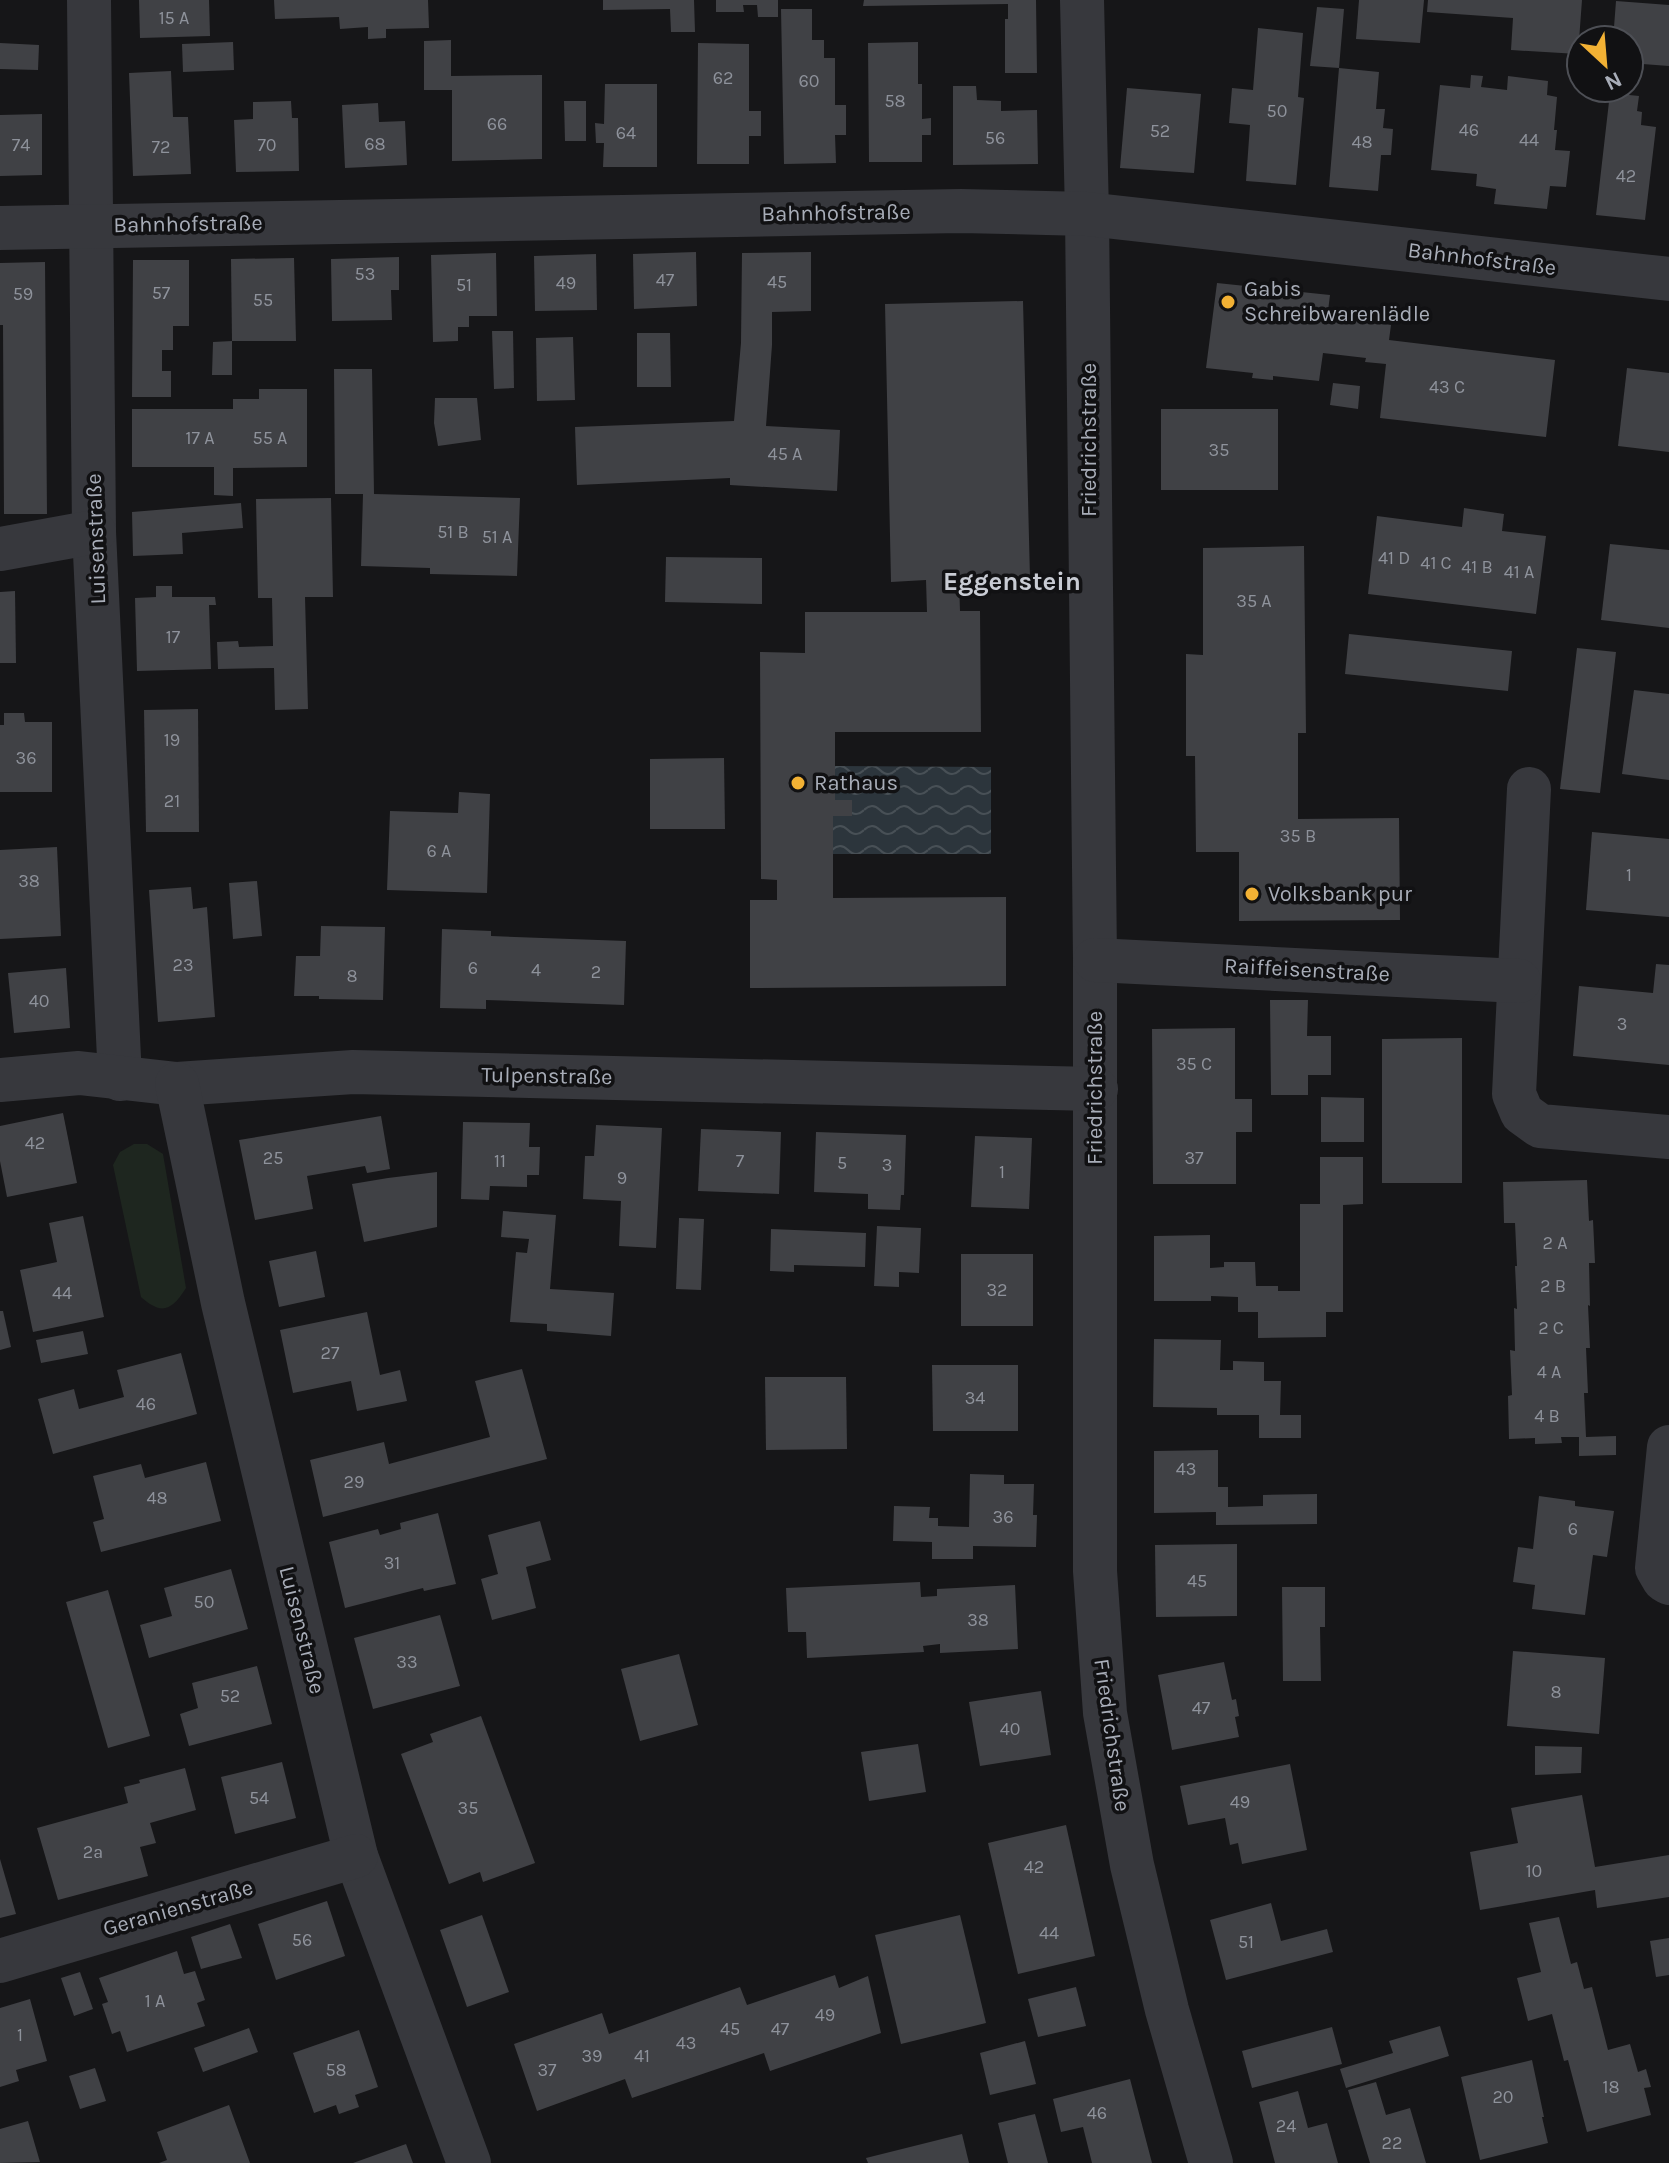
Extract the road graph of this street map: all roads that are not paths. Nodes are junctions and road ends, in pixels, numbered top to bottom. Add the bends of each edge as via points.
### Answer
1 (89, 0) edge
2 (1082, 0) edge
3 (1087, 214) junction
4 (93, 226) junction
5 (0, 228) edge
6 (1669, 279) edge
7 (94, 532) junction
8 (0, 549) edge
9 (1529, 789) dead end
10 (1095, 960) junction
11 (1519, 981) junction
12 (120, 1079) junction
13 (0, 1080) edge
14 (177, 1084) junction
15 (1096, 1089) junction
16 (1669, 1137) edge
17 (1669, 1447) edge
18 (1669, 1583) edge
19 (356, 1856) junction
20 (0, 1961) edge
21 (469, 2163) edge
22 (1211, 2163) edge

1 - 4 street, Luisenstraße
2 - 3 street, Friedrichstraße
3 - 4 street, Bahnhofstraße via 961,211
3 - 6 street, Bahnhofstraße
3 - 10 street, Friedrichstraße
4 - 5 street, Bahnhofstraße
4 - 7 street, Luisenstraße
7 - 8 street
7 - 12 street, Luisenstraße
9 - 11 street
10 - 11 street, Raiffeisenstraße
10 - 15 street, Friedrichstraße
11 - 16 street via 1514,1094 1522,1113 1540,1126
12 - 13 street, Tulpenstraße via 79,1073
12 - 14 street, Tulpenstraße
14 - 15 street, Tulpenstraße via 353,1072
14 - 19 street, Luisenstraße via 223,1303
15 - 22 street, Friedrichstraße via 1095,1571 1105,1713 1135,1880
17 - 18 street via 1657,1568
19 - 20 street, Geranienstraße
19 - 21 street, Luisenstraße

